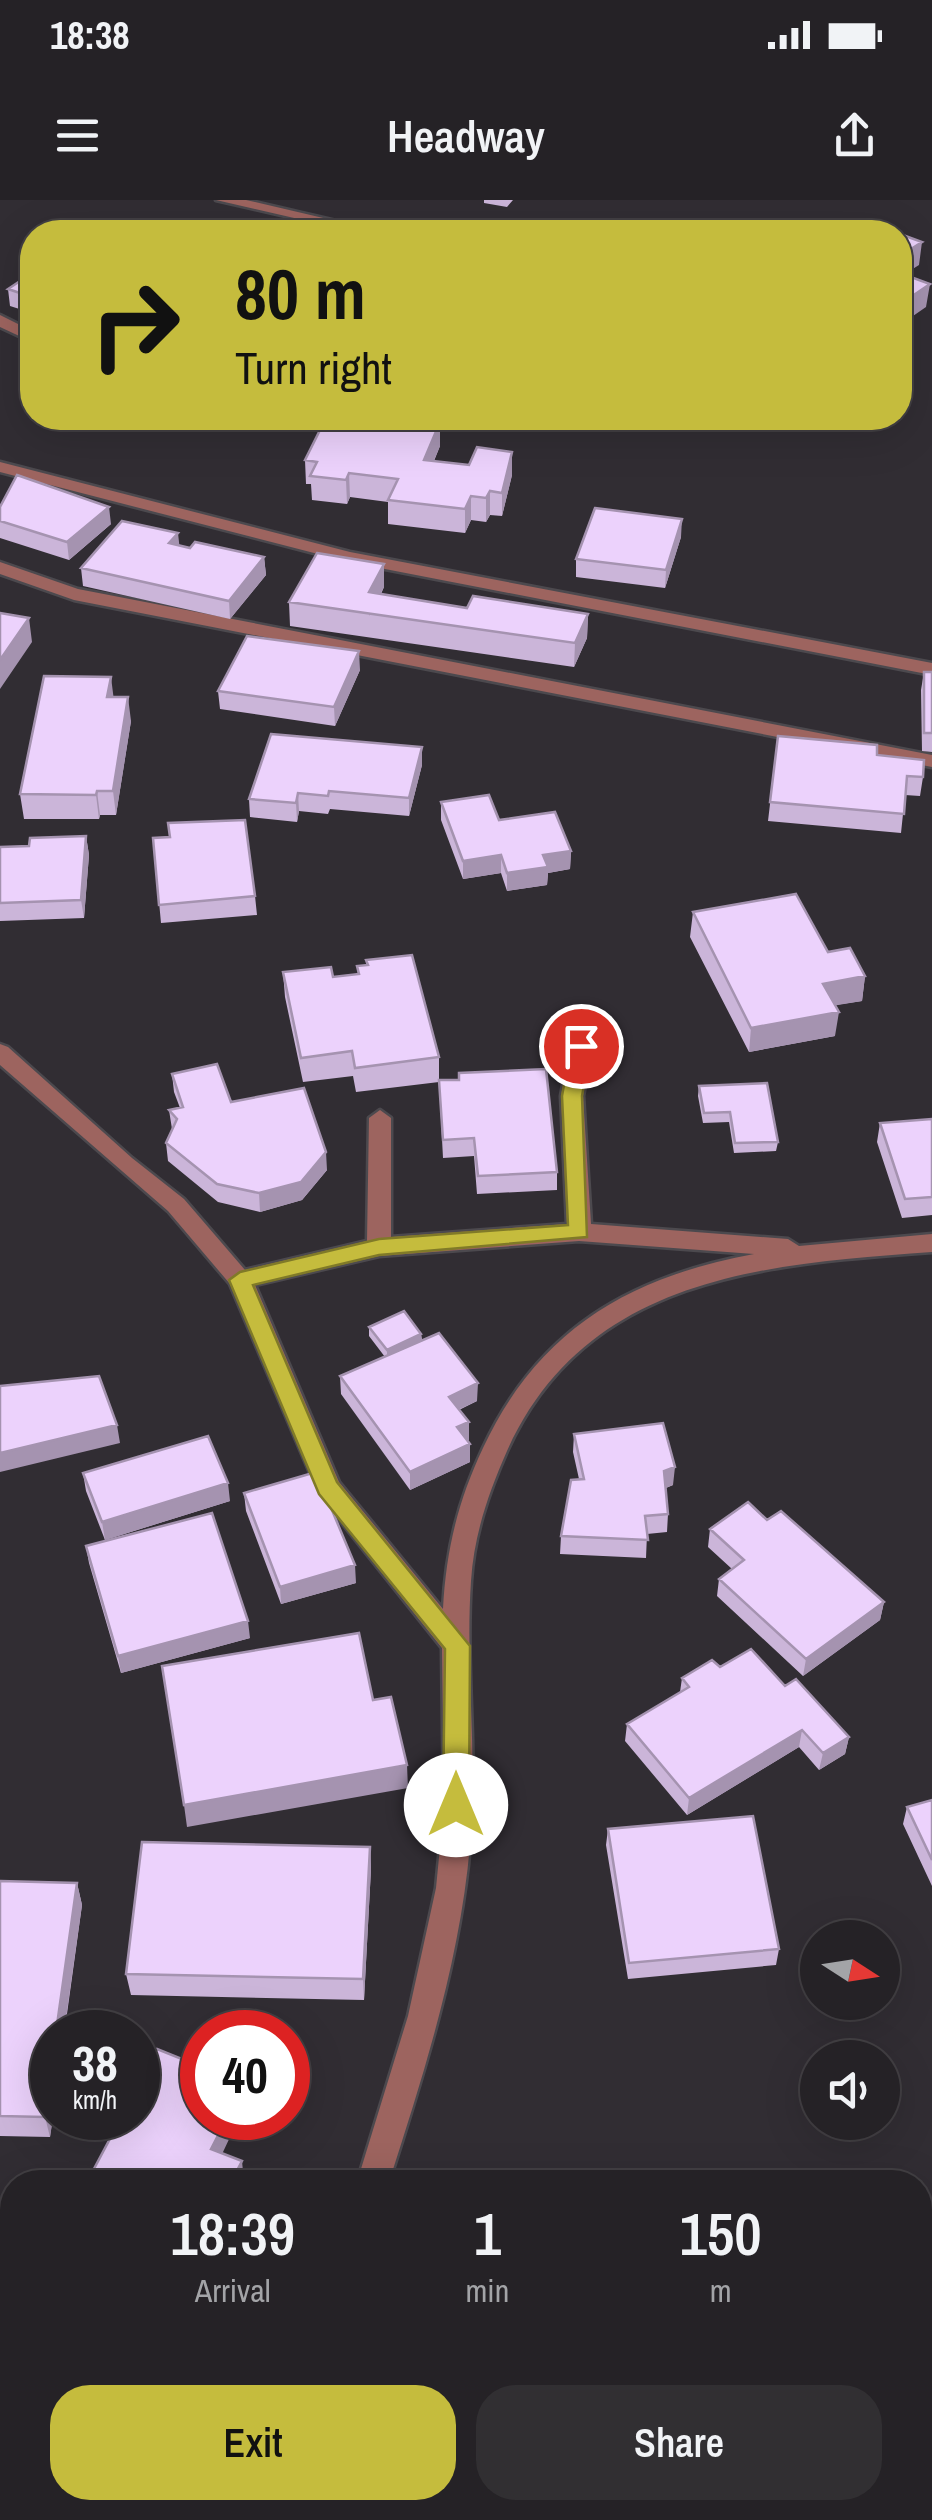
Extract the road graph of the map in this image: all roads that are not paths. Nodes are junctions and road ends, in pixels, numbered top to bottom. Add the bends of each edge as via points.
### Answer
1 (224, 200) edge
2 (318, 220) edge
3 (0, 468) edge
4 (0, 568) edge
5 (932, 669) edge
6 (932, 761) edge
7 (581, 1046) dead end
8 (0, 1052) edge
9 (380, 1118) dead end
10 (579, 1232) junction
11 (932, 1244) edge
12 (379, 1247) junction
13 (823, 1250) junction
14 (240, 1280) junction
15 (457, 1646) junction
16 (377, 2170) edge

1 - 2 street
3 - 5 street via 349,557
4 - 6 street via 74,594
7 - 10 street via 572,1096
8 - 14 street via 176,1205
9 - 12 street
10 - 12 street
10 - 13 street
11 - 13 street
12 - 14 street
13 - 15 street via 685,1278 633,1298 564,1343 521,1394 493,1447 462,1539
14 - 15 street via 328,1487
15 - 16 street via 456,1844 426,2016

